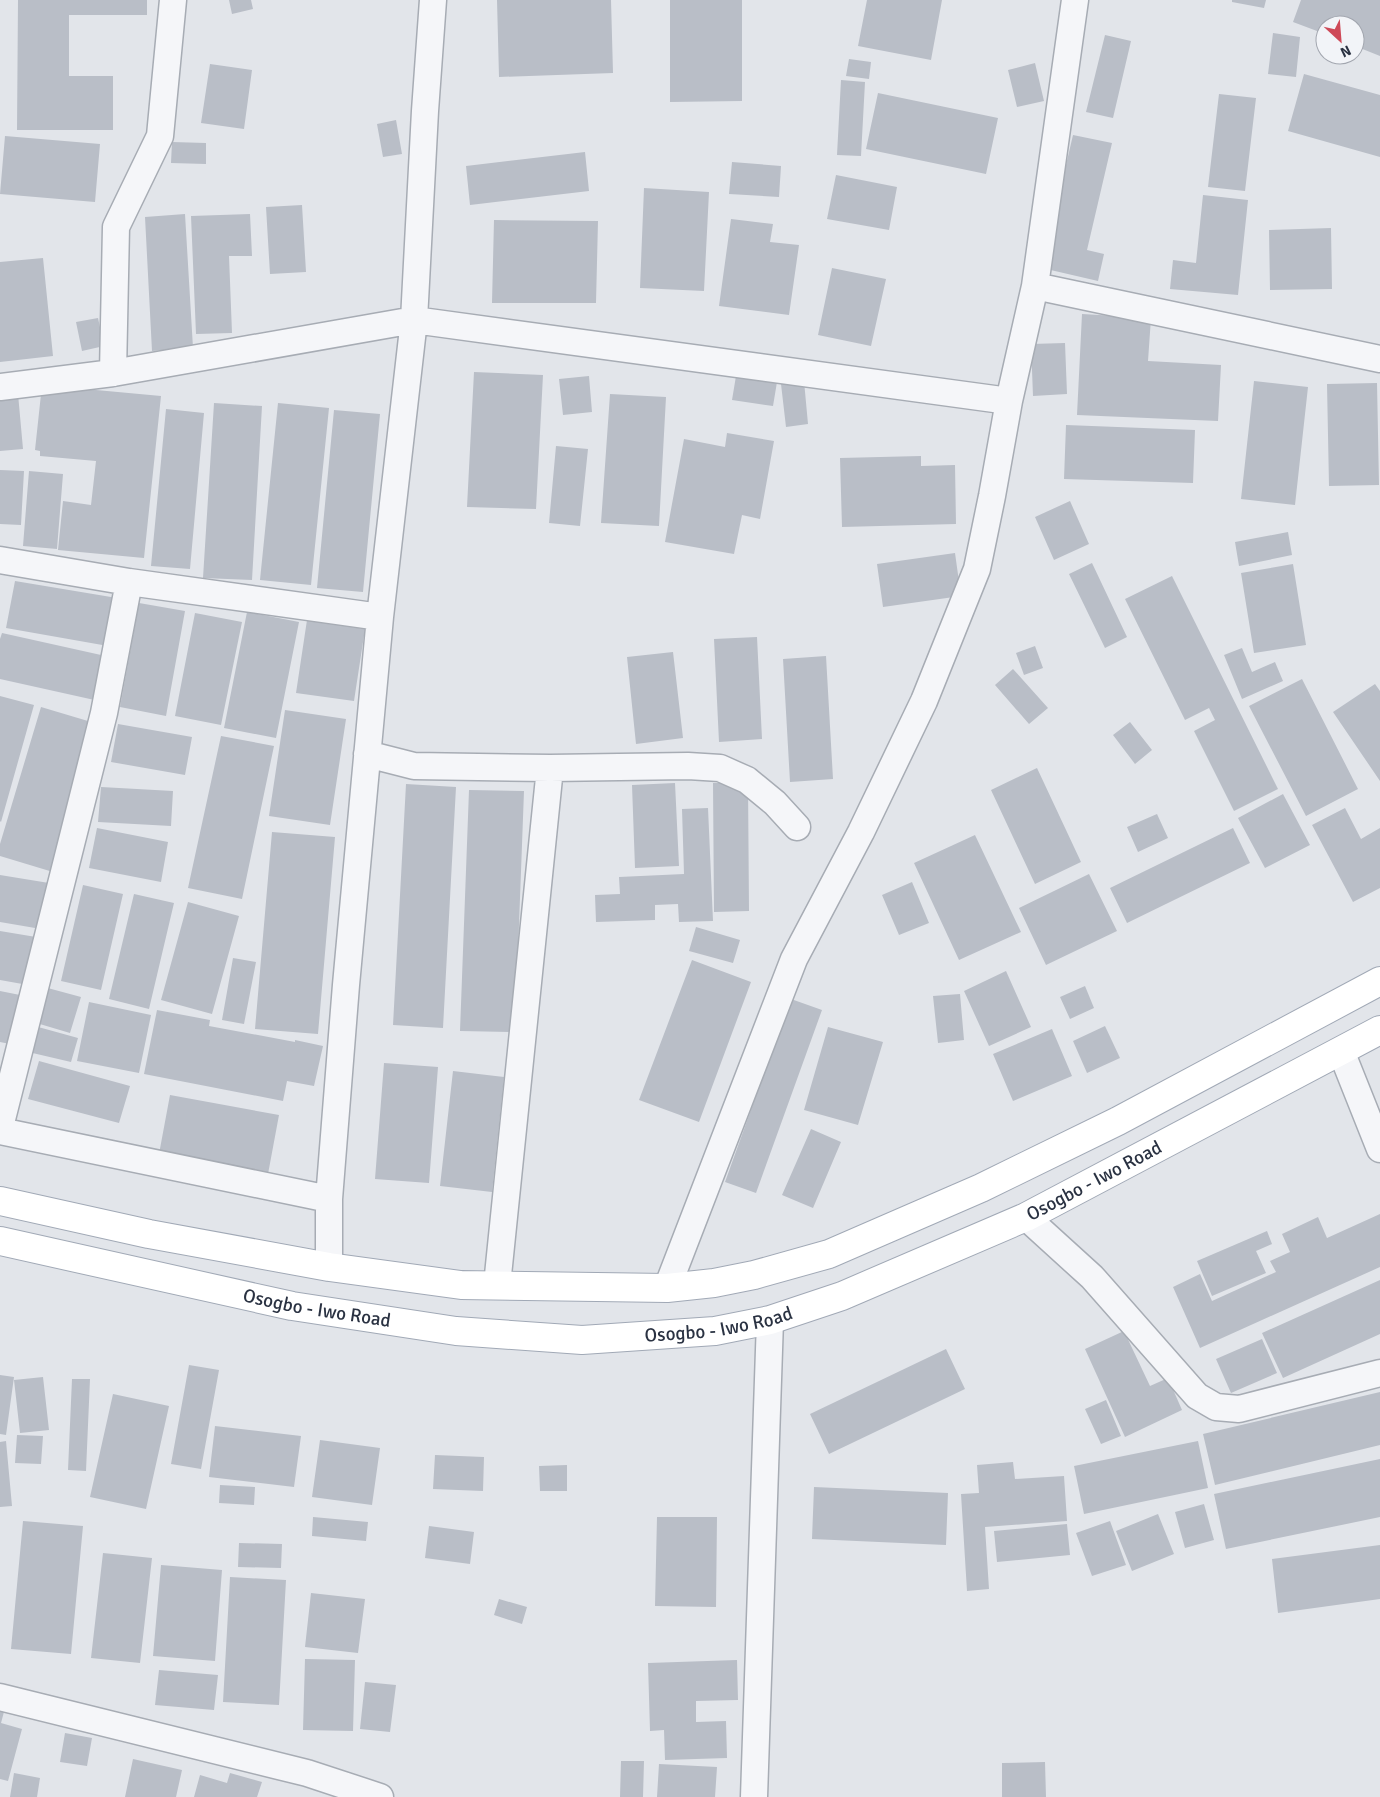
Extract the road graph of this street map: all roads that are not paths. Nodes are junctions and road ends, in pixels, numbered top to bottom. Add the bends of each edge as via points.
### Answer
1 (173, 0) edge
2 (432, 0) edge
3 (1075, 0) edge
4 (1035, 286) junction
5 (414, 320) junction
6 (1380, 359) edge
7 (114, 373) junction
8 (0, 387) edge
9 (1010, 401) junction
10 (0, 560) edge
11 (129, 582) junction
12 (380, 617) junction
13 (367, 754) junction
14 (550, 768) junction
15 (797, 827) dead end
16 (1380, 981) edge
17 (1380, 1030) edge
18 (1341, 1051) junction
19 (0, 1129) edge
20 (1380, 1149) edge
21 (329, 1199) junction
22 (0, 1201) edge
23 (1026, 1217) junction
24 (0, 1241) edge
25 (329, 1267) junction
26 (497, 1286) junction
27 (667, 1288) junction
28 (770, 1320) junction
29 (1380, 1373) edge
30 (0, 1697) edge
31 (380, 1797) edge
32 (754, 1797) edge

1 - 7 street via 160,136 116,227
2 - 5 street
3 - 4 street
4 - 6 street
4 - 9 street
5 - 7 street
5 - 9 street
5 - 12 street
7 - 8 street
9 - 27 street via 977,569 924,701 861,832 794,959
10 - 11 street
11 - 12 street
11 - 19 street via 104,714
12 - 13 street
13 - 14 street via 414,766
13 - 21 street
14 - 15 street via 720,768 747,780
14 - 26 street
16 - 27 main road via 1118,1121 981,1188 838,1250 754,1275
17 - 18 main road, Osogbo - Iwo Road
18 - 20 street
18 - 23 main road, Osogbo - Iwo Road
19 - 21 street
21 - 25 street
22 - 25 main road via 149,1234
23 - 28 main road, Osogbo - Iwo Road via 842,1296
23 - 29 street via 1092,1277 1197,1396 1216,1407 1239,1409
24 - 28 main road, Osogbo - Iwo Road via 292,1306 456,1331 582,1340 715,1331
25 - 26 main road via 461,1285
26 - 27 main road
28 - 32 street
30 - 31 street via 306,1773

